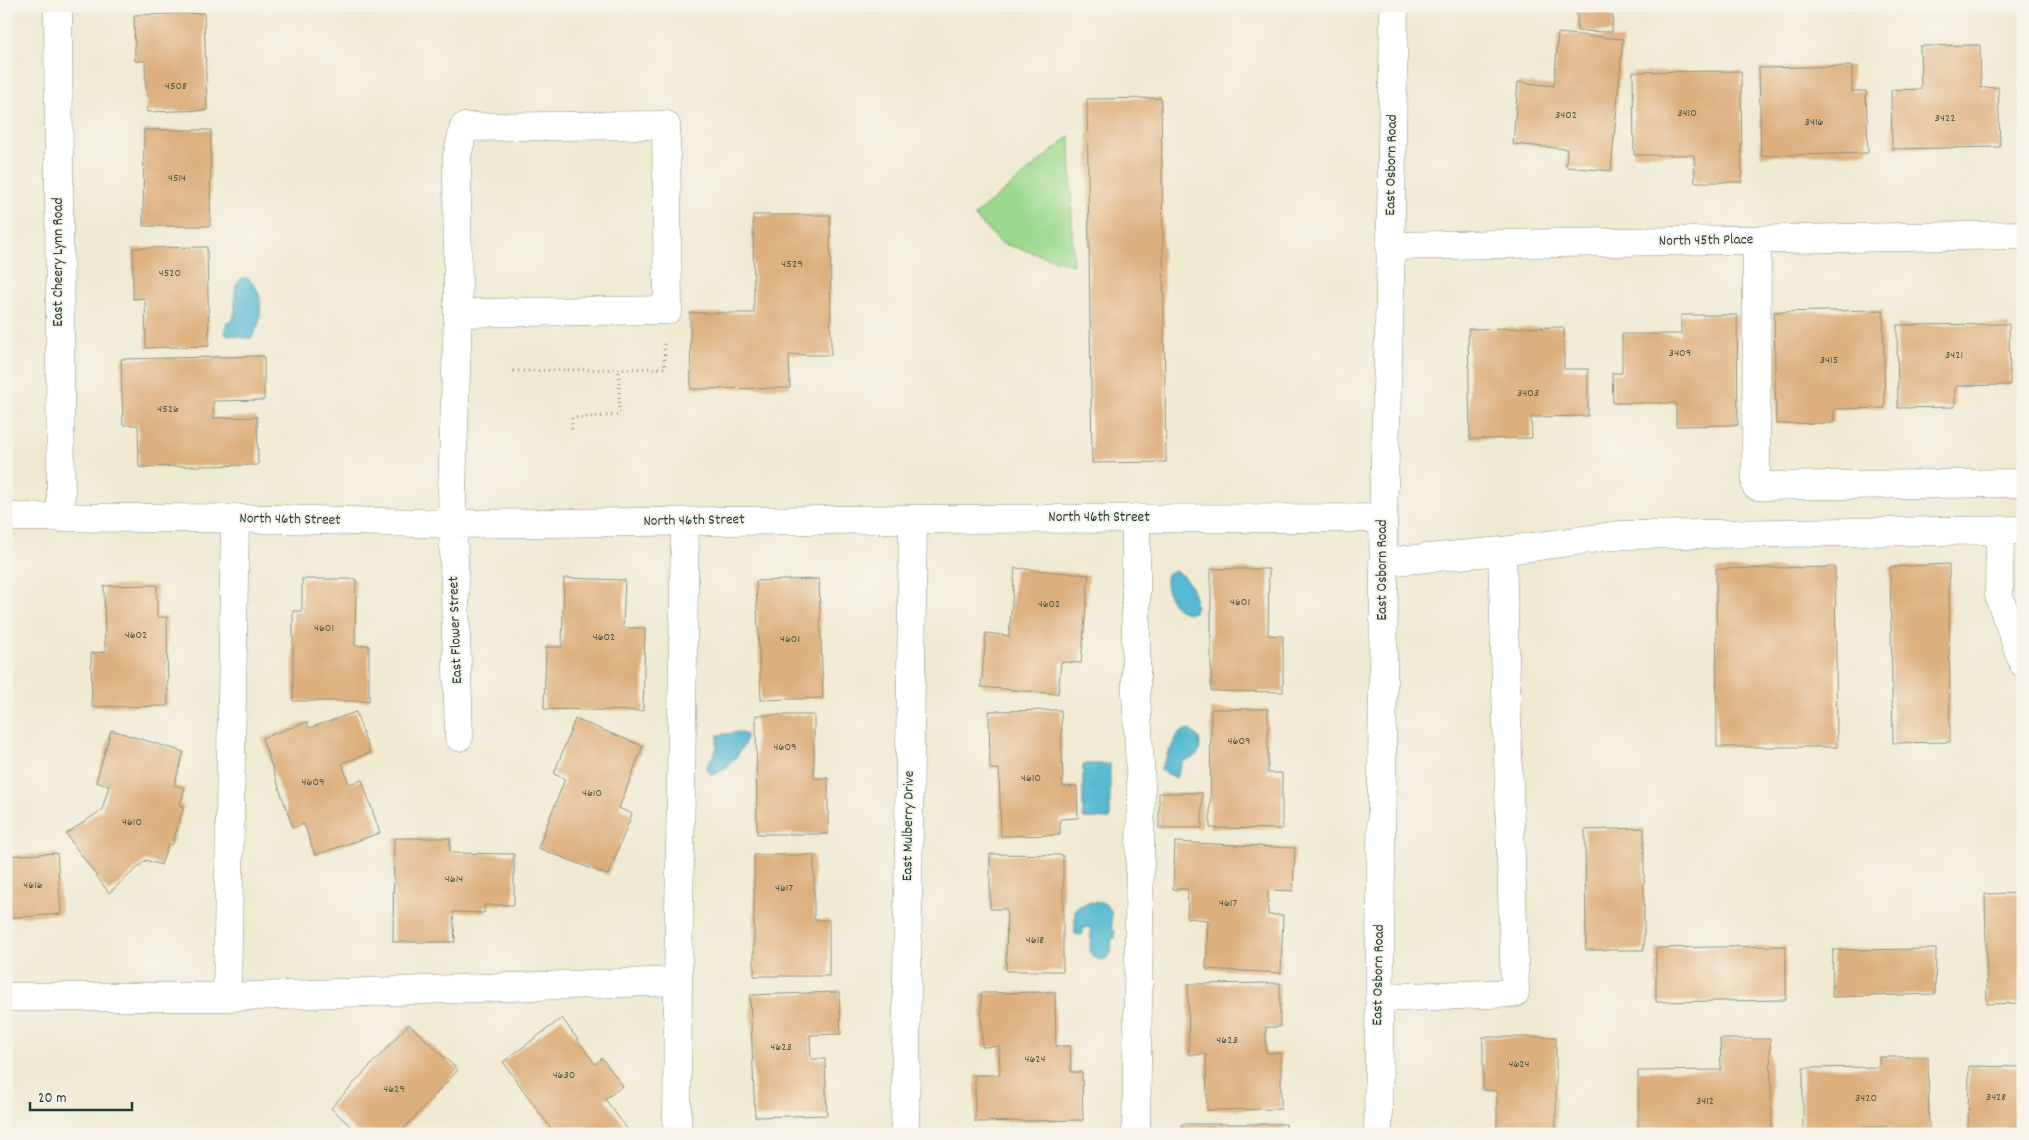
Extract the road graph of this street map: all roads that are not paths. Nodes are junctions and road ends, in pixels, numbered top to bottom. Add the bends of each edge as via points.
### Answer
1 (58, 6) edge
2 (1394, 6) edge
3 (2023, 235) edge
4 (1757, 241) junction
5 (1390, 246) junction
6 (458, 313) junction
7 (2023, 483) edge
8 (6, 517) edge
9 (61, 518) junction
10 (235, 518) junction
11 (913, 518) junction
12 (1136, 518) junction
13 (1383, 518) junction
14 (686, 522) junction
15 (453, 524) junction
16 (2011, 530) edge
17 (1502, 550) junction
18 (1384, 562) junction
19 (2023, 662) edge
20 (458, 737) dead end
21 (678, 981) junction
22 (6, 997) edge
23 (227, 998) junction
24 (1379, 998) junction
25 (677, 1134) edge
26 (905, 1134) edge
27 (1136, 1134) edge
28 (1378, 1134) edge

1 - 9 street, East Cheery Lynn Road
2 - 5 street, East Osborn Road
3 - 4 street, North 45th Place
4 - 5 street, North 45th Place
4 - 7 street via 1756,486
5 - 13 street, East Osborn Road
6 - 6 street, East Flower Street via 668,310 666,125 464,127 458,156
6 - 15 street, East Flower Street
8 - 9 street, North 46th Street
9 - 10 street, North 46th Street
10 - 15 street, North 46th Street
10 - 23 street
11 - 12 street, North 46th Street
11 - 14 street, North 46th Street
11 - 26 street, East Mulberry Drive
12 - 13 street, North 46th Street
12 - 27 street via 1136,693 1141,786
13 - 18 street, East Osborn Road
14 - 15 street, North 46th Street
14 - 21 street
15 - 20 street, East Flower Street
16 - 17 street via 1620,535
16 - 19 street via 1999,596
17 - 18 street
17 - 24 street via 1515,993
18 - 24 street, East Osborn Road
21 - 23 street
21 - 25 street
22 - 23 street
24 - 28 street, East Osborn Road

